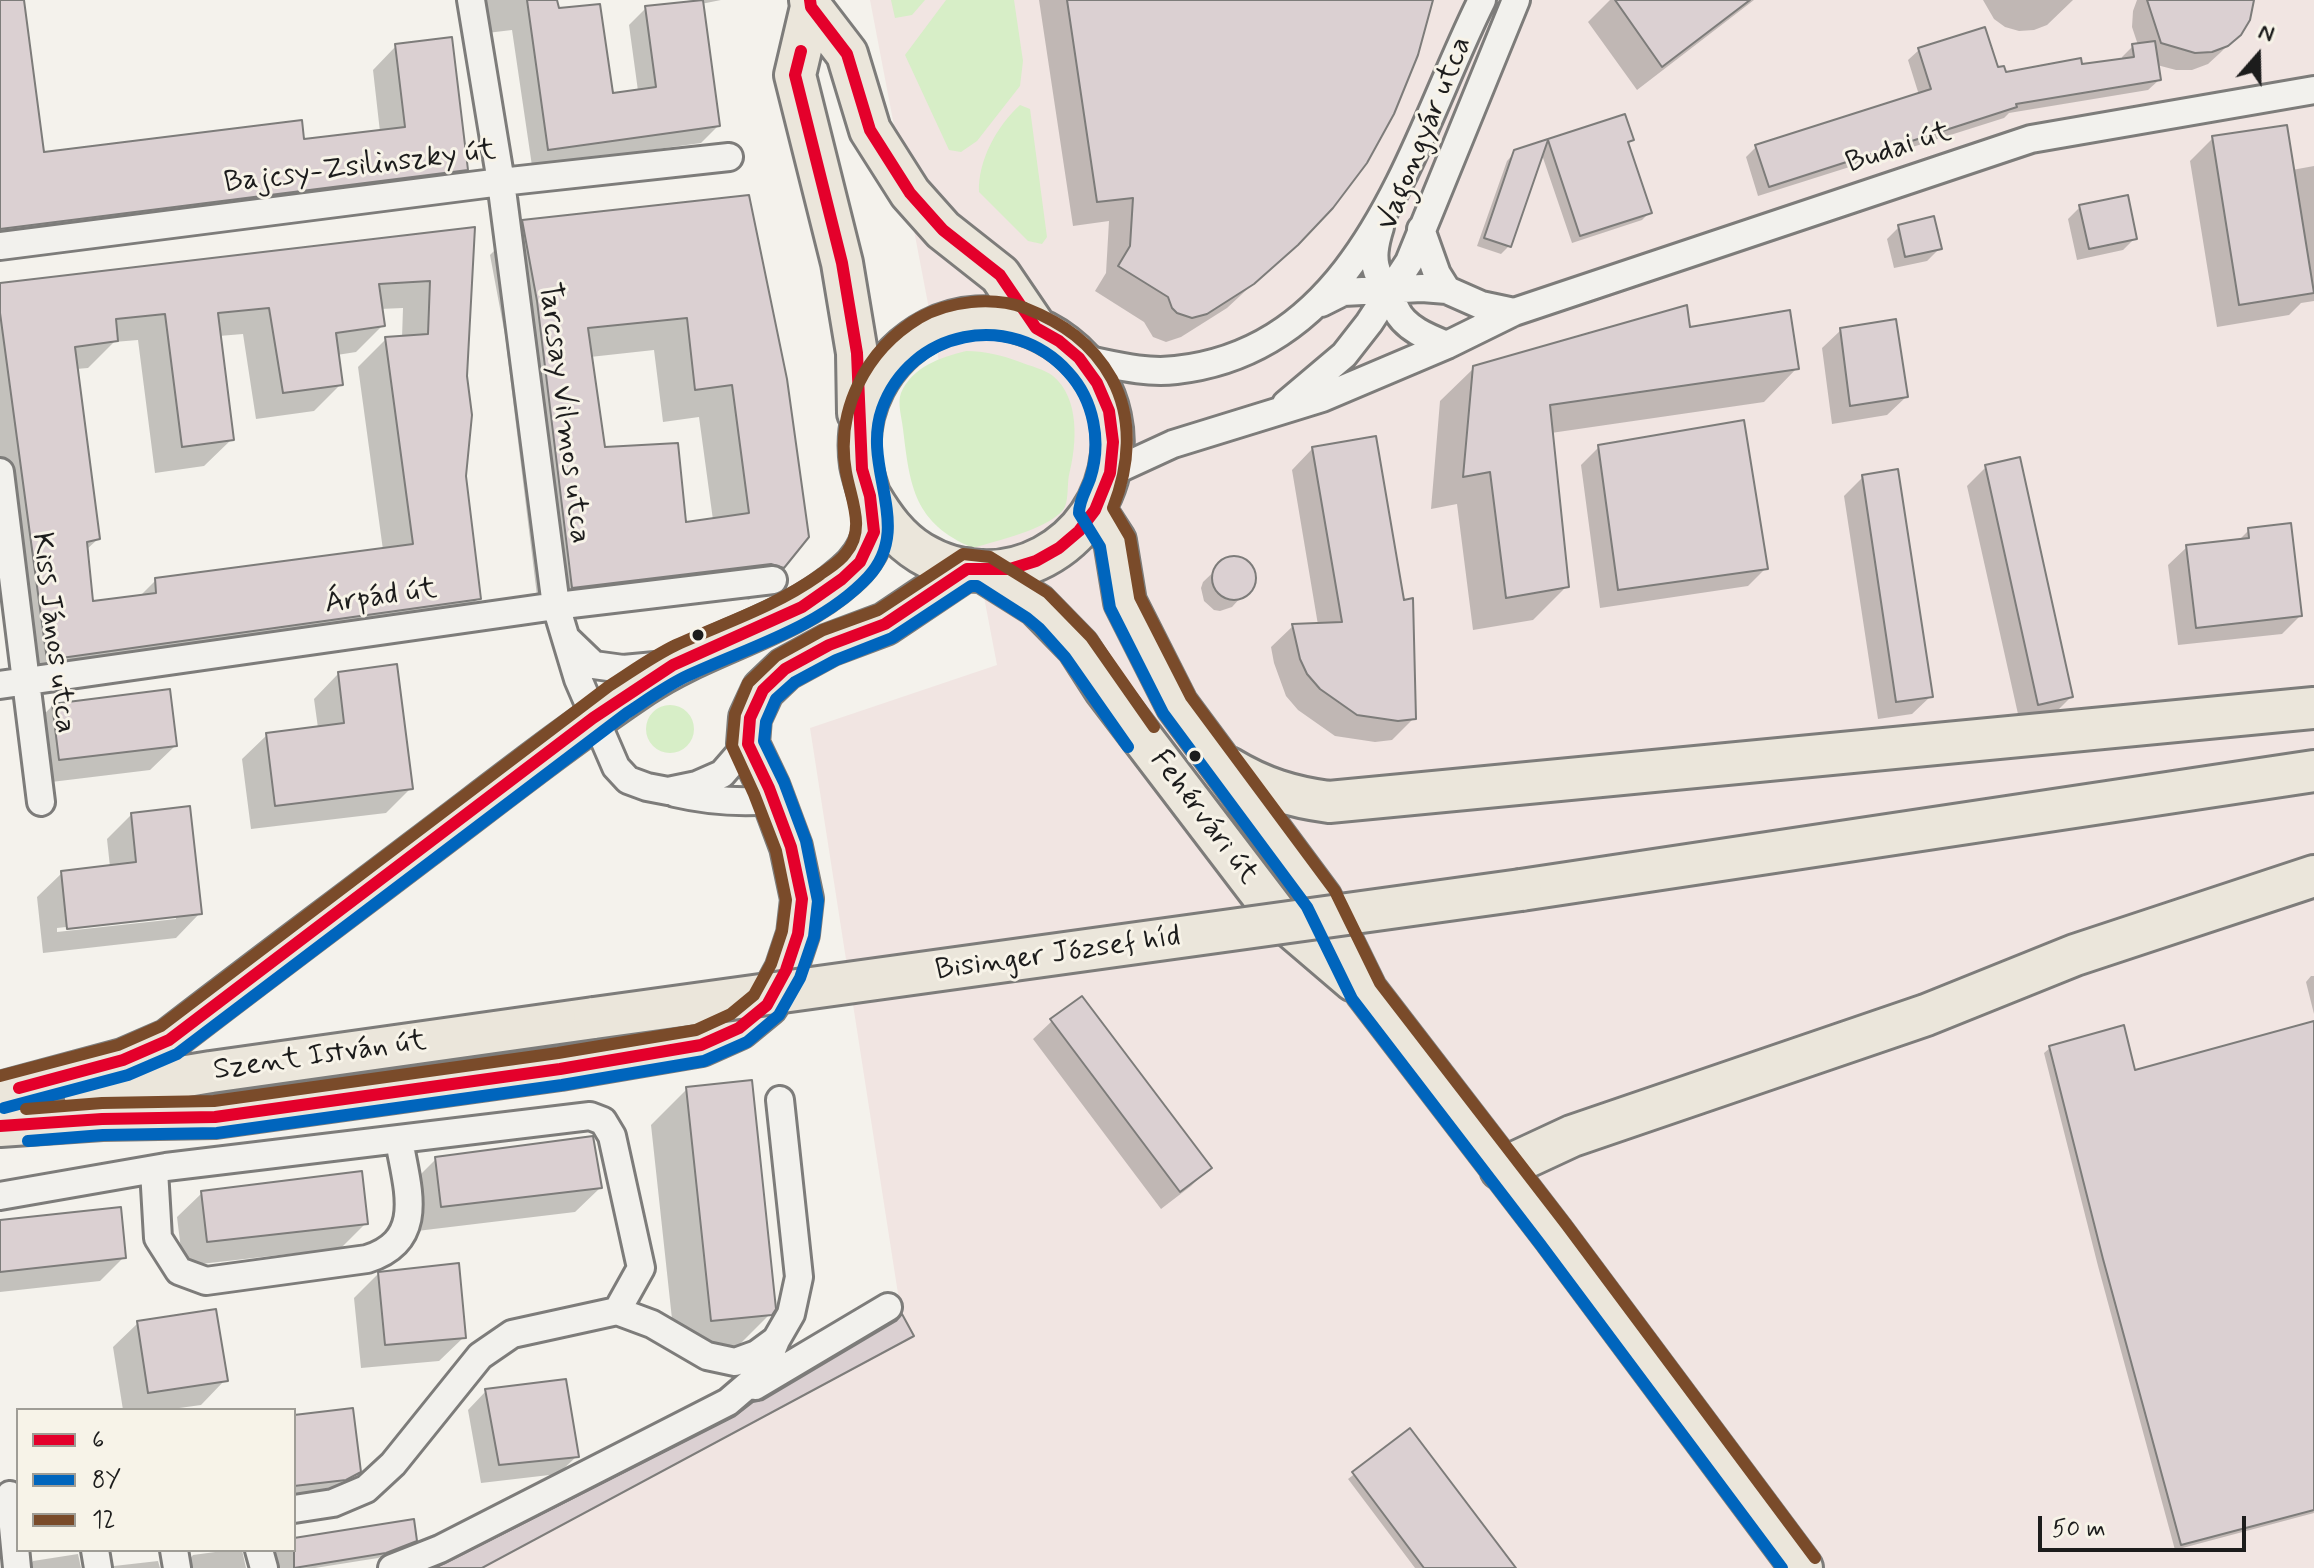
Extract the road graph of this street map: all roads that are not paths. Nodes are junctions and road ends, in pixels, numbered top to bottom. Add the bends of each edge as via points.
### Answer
1 (471, 0) edge
2 (1482, 0) edge
3 (1516, 0) edge
4 (810, 4) edge
5 (2314, 90) edge
6 (729, 157) dead end
7 (501, 182) junction
8 (1383, 215) junction
9 (1421, 229) junction
10 (0, 246) edge
11 (1447, 290) junction
12 (1391, 291) junction
13 (1317, 305) junction
14 (1514, 312) junction
15 (1036, 328) junction
16 (1447, 345) junction
17 (1079, 358) junction
18 (1280, 409) junction
19 (859, 441) junction
20 (0, 472) edge
21 (1110, 473) junction
22 (870, 496) junction
23 (1095, 510) junction
24 (975, 570) junction
25 (773, 580) dead end
26 (556, 606) junction
27 (565, 637) junction
28 (673, 665) junction
29 (26, 681) junction
30 (0, 685) edge
31 (2314, 708) edge
32 (593, 718) junction
33 (748, 744) junction
34 (1222, 764) junction
35 (2314, 771) edge
36 (668, 791) junction
37 (773, 800) junction
38 (41, 802) dead end
39 (2314, 876) edge
40 (1366, 991) junction
41 (594, 1018) joint
42 (0, 1093) edge
43 (780, 1100) dead end
44 (0, 1106) edge
45 (0, 1126) edge
46 (399, 1140) junction
47 (1501, 1169) junction
48 (154, 1170) junction
49 (0, 1196) edge
50 (888, 1307) dead end
51 (617, 1311) junction
52 (776, 1340) junction
53 (728, 1402) junction
54 (9, 1496) edge
55 (296, 1509) edge
56 (17, 1568) edge
57 (392, 1568) edge
58 (1802, 1568) edge

1 - 7 street, Tarcsay Vilmos utca
2 - 8 street, Vagongyár utca
3 - 9 street, Vagongyár utca
4 - 15 main road via 847,54 870,130 910,193 943,230 1000,275
4 - 19 main road via 795,75 842,263 857,353
5 - 14 street, Budai út via 2031,139
6 - 7 street, Bajcsy-Zsilinszky út
7 - 10 street, Bajcsy-Zsilinszky út
7 - 26 street, Tarcsay Vilmos utca
8 - 12 street via 1374,255 1379,278
8 - 13 street, Vagongyár utca
9 - 11 street
9 - 12 street, Vagongyár utca
11 - 12 street
11 - 14 street
12 - 13 street via 1343,292
12 - 16 street via 1402,320
12 - 18 street, Budai út via 1344,355
13 - 17 street via 1279,336 1232,357 1176,370 1137,370
14 - 16 street, Budai út
15 - 17 main road
15 - 19 main road via 1002,318 967,319 933,329 903,348 880,374 865,406
16 - 18 street, Budai út via 1313,402
17 - 21 main road via 1109,411
18 - 21 street, Budai út via 1158,449
19 - 22 main road
20 - 29 street, Kiss János utca
21 - 23 main road
22 - 24 main road via 899,537 920,552
22 - 28 main road via 874,532 860,562 842,579 802,607
23 - 24 main road via 1079,531 1036,561 1010,569
23 - 34 main road, Fehérvári út via 1115,541 1125,602 1156,667 1177,705
24 - 33 main road via 885,624 785,669 763,690 750,718
24 - 40 main road, Fehérvári út via 1037,605 1078,647 1278,916
25 - 26 street, Árpád út
26 - 27 street, Tarcsay Vilmos utca
26 - 29 street, Árpád út
27 - 28 street via 594,665
27 - 32 street, Tarcsay Vilmos utca
28 - 32 main road
29 - 30 street, Árpád út
29 - 38 street, Kiss János utca
31 - 34 main road via 1329,802 1285,795
32 - 36 street, Tarcsay Vilmos utca via 616,767 628,780
32 - 42 main road via 169,1040 123,1060
33 - 36 street, Tarcsay Vilmos utca via 722,774
33 - 37 main road
34 - 40 main road, Fehérvári út via 1321,899
35 - 41 main road, Bisinger József híd, bridge via 1521,890
36 - 37 street, Tarcsay Vilmos utca via 706,800
37 - 45 main road via 791,847 802,899 798,934 767,1005 739,1028 701,1045 215,1117
39 - 47 main road via 2075,955 1926,1015 1572,1136
40 - 47 main road, Fehérvári út
41 - 44 main road, Szent István út
43 - 52 street via 799,1277 791,1314
46 - 48 street
46 - 48 street via 410,1208 403,1237 384,1254 206,1281 179,1271 158,1238
46 - 51 street via 590,1116 603,1121 612,1136 641,1268
47 - 58 main road, Fehérvári út
48 - 49 street
50 - 53 street
51 - 52 street via 652,1324 707,1356 735,1362
51 - 55 street via 512,1334 480,1356 393,1464 366,1489 333,1503
52 - 53 street via 763,1372
53 - 57 street via 440,1549
54 - 56 street

